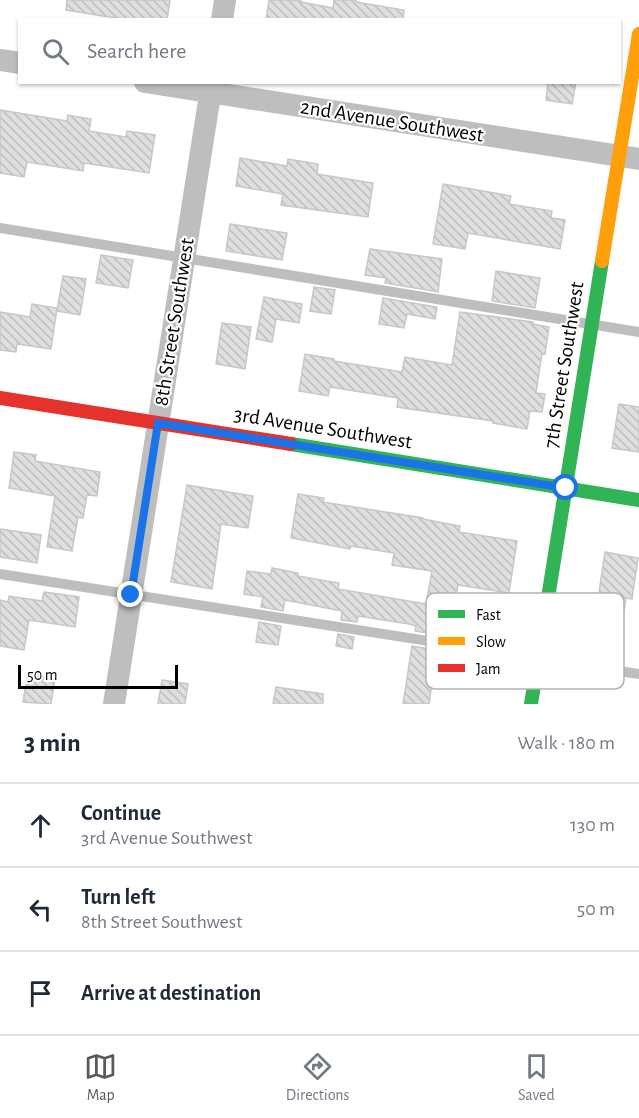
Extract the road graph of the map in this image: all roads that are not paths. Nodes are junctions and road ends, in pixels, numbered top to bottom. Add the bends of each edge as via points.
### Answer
1 (225, 0) edge
2 (222, 18) edge
3 (639, 34) edge
4 (0, 60) edge
5 (18, 63) edge
6 (167, 84) edge
7 (211, 88) edge
8 (629, 158) edge
9 (0, 228) edge
10 (184, 258) junction
11 (592, 324) junction
12 (639, 332) edge
13 (0, 398) edge
14 (158, 423) junction
15 (566, 488) junction
16 (639, 500) edge
17 (0, 574) edge
18 (549, 593) edge
19 (131, 595) junction
20 (426, 641) edge
21 (624, 672) edge
22 (639, 674) edge
23 (534, 689) edge
24 (114, 704) edge
25 (531, 704) edge

1 - 2 street
3 - 8 street, 7th Street Southwest
4 - 5 street
6 - 7 street, 2nd Avenue Southwest
7 - 8 street, 2nd Avenue Southwest
7 - 10 street, 8th Street Southwest
8 - 11 street, 7th Street Southwest
9 - 10 lane
10 - 11 lane
10 - 14 street, 8th Street Southwest
11 - 12 lane
11 - 15 street, 7th Street Southwest
13 - 14 street, 3rd Avenue Southwest
14 - 15 street, 3rd Avenue Southwest
14 - 19 street, 8th Street Southwest
15 - 16 street, 3rd Avenue Southwest
15 - 18 street, 7th Street Southwest
17 - 19 lane
19 - 20 lane
19 - 24 street, 8th Street Southwest
21 - 22 lane
23 - 25 street, 7th Street Southwest

